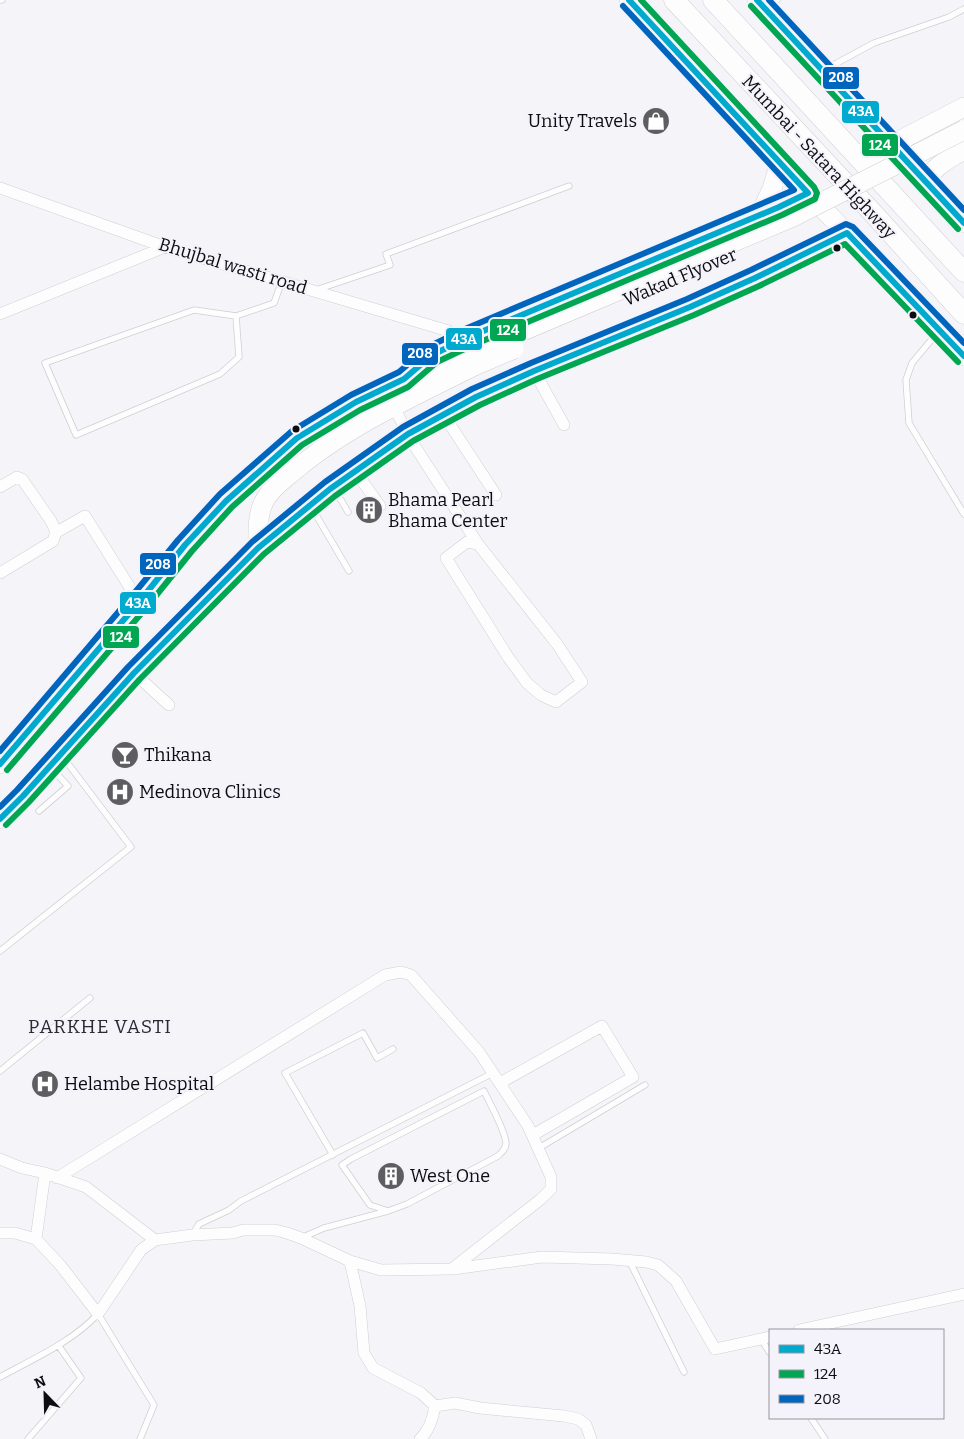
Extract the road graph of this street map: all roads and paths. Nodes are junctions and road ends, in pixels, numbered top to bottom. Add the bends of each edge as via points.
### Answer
1 (629, 0) edge
2 (674, 0) edge
3 (713, 0) edge
4 (766, 3) edge
5 (964, 9) edge
6 (822, 71) junction
7 (964, 107) edge
8 (964, 130) edge
9 (964, 141) edge
10 (891, 145) junction
11 (964, 150) edge
12 (862, 160) junction
13 (780, 162) junction
14 (926, 182) junction
15 (569, 186) dead end
16 (0, 188) edge
17 (808, 192) junction
18 (760, 214) junction
19 (964, 223) edge
20 (847, 232) junction
21 (165, 247) junction
22 (964, 272) edge
23 (282, 281) junction
24 (314, 291) junction
25 (0, 314) edge
26 (964, 314) edge
27 (236, 316) junction
28 (940, 330) junction
29 (469, 353) junction
30 (964, 356) edge
31 (534, 371) junction
32 (394, 407) junction
33 (443, 414) junction
34 (564, 425) dead end
35 (408, 434) junction
36 (356, 471) junction
37 (0, 488) edge
38 (330, 489) junction
39 (496, 495) dead end
40 (309, 506) junction
41 (380, 506) dead end
42 (348, 512) dead end
43 (964, 514) edge
44 (55, 534) junction
45 (478, 544) junction
46 (258, 548) junction
47 (349, 571) dead end
48 (0, 573) edge
49 (139, 602) junction
50 (134, 673) junction
51 (169, 705) dead end
52 (55, 760) junction
53 (0, 764) edge
54 (39, 811) dead end
55 (0, 818) edge
56 (0, 951) edge
57 (90, 998) dead end
58 (393, 1050) dead end
59 (0, 1071) edge
60 (497, 1078) junction
61 (644, 1085) dead end
62 (533, 1135) junction
63 (539, 1148) junction
64 (332, 1155) junction
65 (0, 1160) edge
66 (45, 1173) junction
67 (57, 1178) junction
68 (388, 1211) junction
69 (0, 1233) edge
70 (192, 1235) junction
71 (301, 1238) junction
72 (36, 1239) junction
73 (154, 1240) junction
74 (629, 1260) junction
75 (350, 1261) junction
76 (453, 1269) junction
77 (964, 1294) edge
78 (98, 1314) junction
79 (804, 1329) edge
80 (766, 1338) edge
81 (58, 1345) junction
82 (684, 1372) dead end
83 (0, 1377) edge
84 (434, 1412) junction
85 (813, 1419) edge
86 (28, 1439) edge
87 (140, 1439) edge
88 (420, 1439) edge
89 (591, 1439) edge
90 (825, 1439) edge

1 - 13 main road
2 - 26 highway, Mumbai - Satara Highway
3 - 12 highway, Mumbai - Satara Highway
4 - 6 main road
5 - 6 lane via 874,43
6 - 10 main road
7 - 10 main road
8 - 29 main road, Wakad Flyover, bridge via 793,217
9 - 29 main road, Wakad Flyover, bridge via 847,205 714,263 571,323
10 - 12 highway
10 - 14 main road
11 - 14 main road via 944,161
12 - 22 highway, Mumbai - Satara Highway
13 - 17 main road
13 - 18 main road
14 - 19 main road
15 - 24 lane via 386,254 390,265
16 - 21 street, Bhujbal wasti road
17 - 18 main road
17 - 20 main road
18 - 29 main road
20 - 28 main road
20 - 31 main road via 690,307
21 - 23 street, Bhujbal wasti road
21 - 25 street
23 - 24 street, Bhujbal wasti road
23 - 27 lane via 274,303
24 - 29 street, Bhujbal wasti road
27 - 27 lane via 194,310 45,363 76,435 220,374 239,357
28 - 30 main road
28 - 43 lane via 912,363 906,380 909,423
29 - 32 main road, Wakad Flyover
29 - 49 main road, Wakad Flyover via 356,402 297,438 226,501
31 - 33 main road
31 - 34 street
32 - 35 street
32 - 46 main road, Wakad Flyover via 308,458 273,488 262,506
33 - 35 main road
33 - 39 street
35 - 36 main road
35 - 45 street
36 - 38 main road
36 - 41 street
37 - 44 street via 17,477 22,479 51,521
38 - 40 main road
38 - 42 lane
40 - 46 main road
40 - 47 lane
44 - 48 street via 53,541
44 - 49 street via 85,516
45 - 45 street via 467,542 446,558 527,683 541,696 556,702 582,682 557,644
46 - 50 main road
49 - 53 main road, Wakad Flyover
50 - 51 street
50 - 52 main road
52 - 54 lane via 68,786
52 - 55 main road
52 - 56 lane via 131,847
57 - 59 lane
58 - 64 lane via 377,1058 363,1032 285,1073
60 - 62 street
60 - 62 street via 602,1026 633,1077
60 - 64 lane
60 - 67 street via 479,1052 412,976 401,972 385,975
61 - 63 lane
62 - 63 street
63 - 76 street via 551,1177 551,1189
64 - 70 lane via 199,1224
65 - 66 street
66 - 67 street
66 - 72 street
67 - 73 street via 86,1187
68 - 68 lane via 498,1156 504,1149 504,1134 484,1091 342,1165 370,1205
68 - 71 lane via 324,1228
69 - 72 street
70 - 71 street via 274,1230
70 - 73 street
71 - 75 street
72 - 78 street
73 - 78 street via 141,1250
74 - 76 street via 542,1257
74 - 80 street via 658,1265 672,1277 715,1349
74 - 82 lane
75 - 76 street via 381,1270
75 - 84 street via 360,1306 364,1353 373,1368 421,1393
77 - 79 street
78 - 81 lane
78 - 87 lane via 154,1405
81 - 83 lane
81 - 86 lane via 81,1378
84 - 88 street
84 - 89 street via 455,1403 564,1416 586,1424
85 - 90 lane

